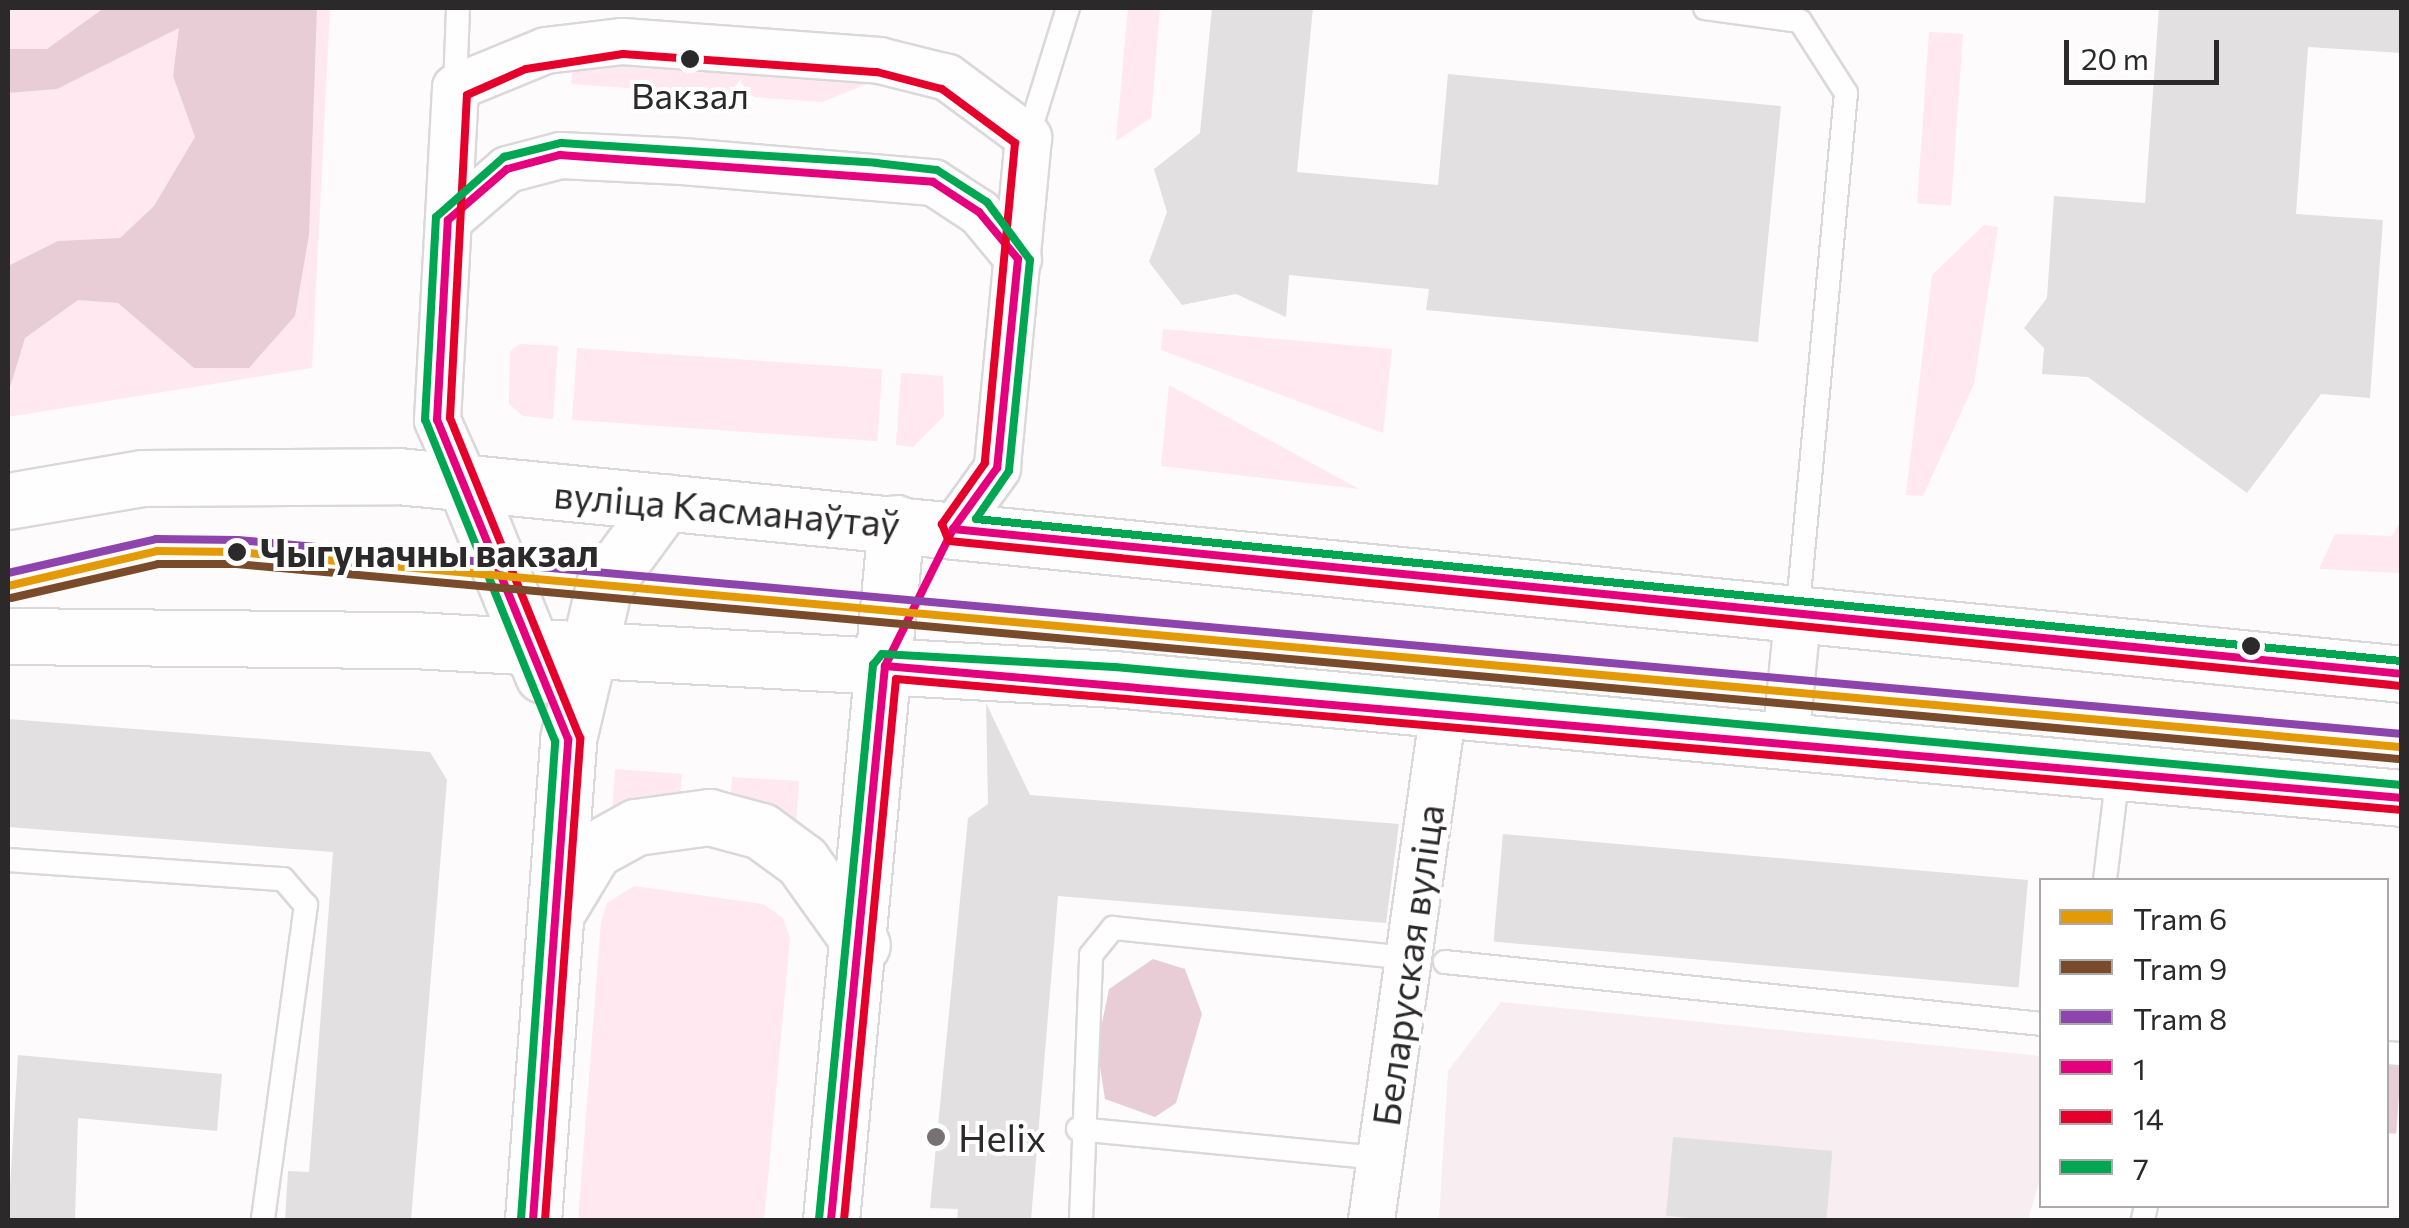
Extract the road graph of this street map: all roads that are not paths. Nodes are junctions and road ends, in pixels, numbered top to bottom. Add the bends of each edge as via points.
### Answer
1 (458, 8) edge
2 (1068, 8) edge
3 (1705, 8) edge
4 (1798, 14) edge
5 (455, 87) junction
6 (1028, 137) junction
7 (448, 220) junction
8 (1018, 260) junction
9 (437, 420) junction
10 (398, 476) junction
11 (465, 483) junction
12 (8, 501) edge
13 (665, 502) junction
14 (896, 524) junction
15 (952, 529) junction
16 (1797, 620) junction
17 (8, 636) edge
18 (532, 647) junction
19 (589, 650) junction
20 (884, 666) junction
21 (2402, 674) edge
22 (1443, 709) junction
23 (568, 739) junction
24 (1786, 741) junction
25 (2118, 772) junction
26 (2402, 798) edge
27 (8, 860) edge
28 (2105, 878) edge
29 (556, 914) junction
30 (862, 945) junction
31 (1427, 960) junction
32 (2039, 1024) edge
33 (1078, 1129) junction
34 (1380, 1158) junction
35 (263, 1220) edge
36 (533, 1220) edge
37 (832, 1220) edge
38 (1081, 1220) edge
39 (1371, 1220) edge

1 - 5 lane
2 - 6 lane
3 - 4 lane
4 - 16 lane via 1846,92
5 - 6 street via 545,50 622,41 879,60 947,77
5 - 7 street
6 - 8 street
7 - 8 street via 507,169 560,155 682,160 933,182 979,212
7 - 9 street
8 - 15 street via 996,468
9 - 10 street
9 - 11 street
10 - 11 main road, вуліца Касманаўтаў
10 - 12 main road, вуліца Касманаўтаў via 142,478
11 - 13 main road, вуліца Касманаўтаў
11 - 18 main road
13 - 14 main road, вуліца Касманаўтаў
13 - 19 main road via 604,585
14 - 15 main road, вуліца Касманаўтаў
14 - 20 main road
15 - 16 main road, вуліца Касманаўтаў
15 - 20 main road
16 - 21 main road, вуліца Касманаўтаў
16 - 24 street
17 - 18 main road
18 - 19 main road
18 - 23 main road
19 - 20 main road
19 - 23 main road
20 - 22 main road
20 - 30 main road
22 - 24 main road
22 - 31 street, Беларуская вуліца
23 - 29 main road
24 - 25 main road
25 - 26 main road
25 - 28 lane
27 - 35 lane via 283,880 306,906
29 - 30 main road via 594,850 636,828 708,817 761,831 802,861
29 - 36 main road
30 - 37 main road
31 - 32 lane
31 - 33 lane via 1114,928 1092,955
31 - 34 street, Беларуская вуліца
33 - 34 lane
33 - 38 lane
34 - 39 street, Беларуская вуліца

